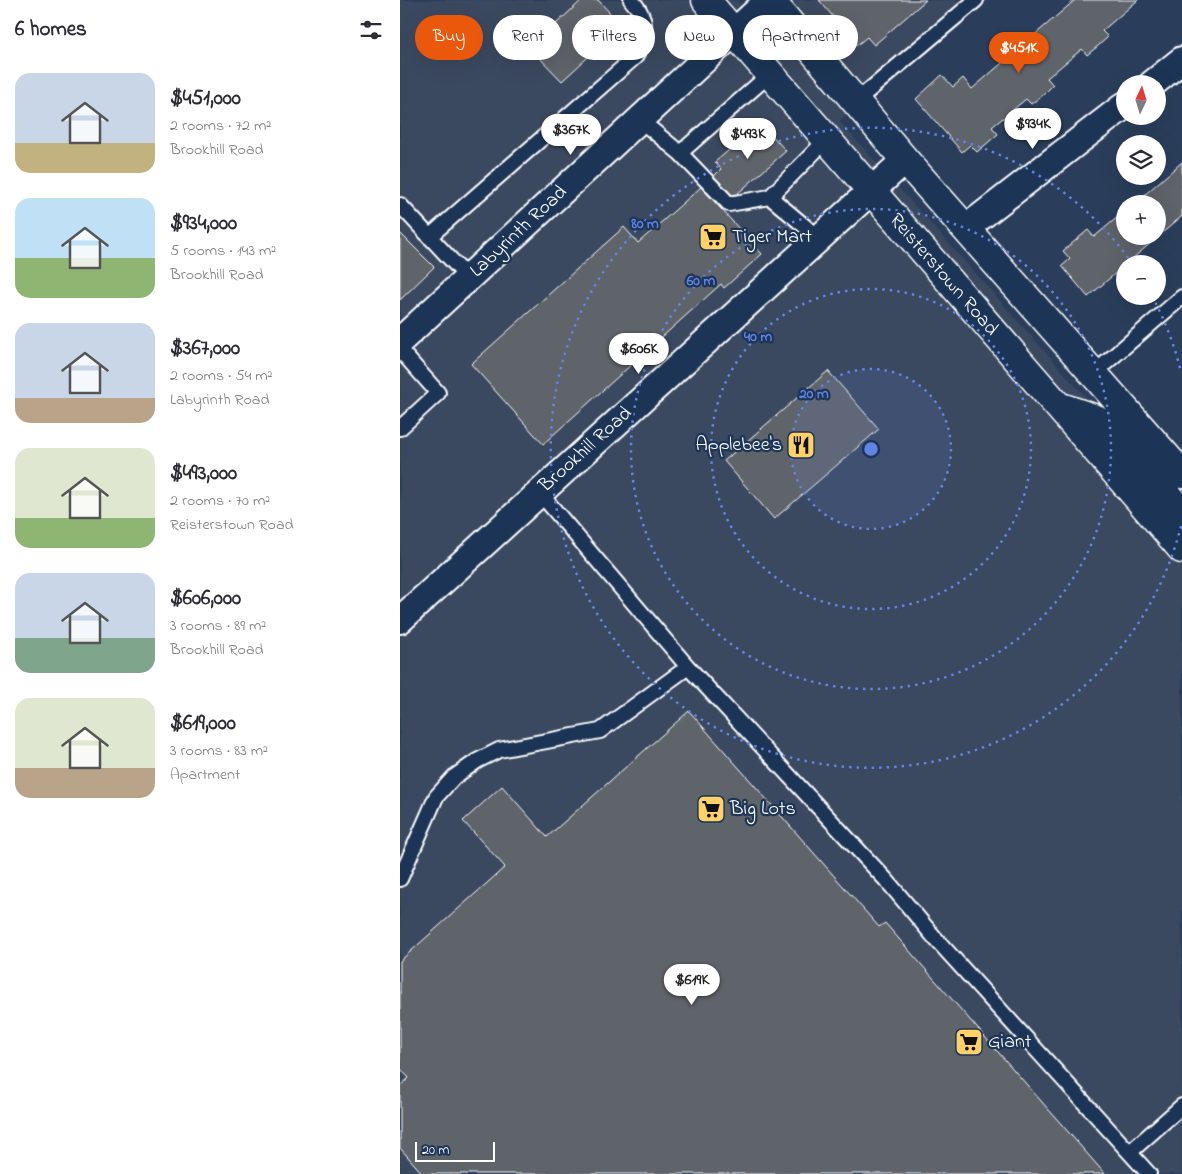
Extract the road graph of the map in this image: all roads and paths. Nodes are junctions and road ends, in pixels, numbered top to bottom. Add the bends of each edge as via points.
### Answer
1 (631, 0) edge
2 (706, 0) edge
3 (770, 0) edge
4 (976, 0) edge
5 (734, 33) junction
6 (1182, 60) edge
7 (770, 74) junction
8 (1163, 75) edge
9 (856, 102) junction
10 (1116, 111) edge
11 (640, 120) junction
12 (827, 139) junction
13 (680, 153) junction
14 (905, 160) junction
15 (871, 193) junction
16 (770, 197) junction
17 (400, 205) edge
18 (966, 228) junction
19 (429, 236) junction
20 (820, 239) junction
21 (468, 279) junction
22 (1182, 297) edge
23 (400, 341) edge
24 (400, 350) edge
25 (1093, 374) junction
26 (1057, 406) junction
27 (400, 428) edge
28 (1182, 474) edge
29 (539, 492) junction
30 (1182, 512) edge
31 (1182, 549) edge
32 (400, 620) edge
33 (688, 667) junction
34 (400, 879) edge
35 (1182, 1106) edge
36 (1130, 1152) junction
37 (1149, 1174) edge

1 - 19 lane via 643,17 646,32 634,57
2 - 5 main road, Reisterstown Road
3 - 5 street, Labyrinth Road
3 - 9 main road
4 - 9 lane
5 - 7 main road, Reisterstown Road
5 - 11 street, Labyrinth Road
6 - 8 street
7 - 12 main road, Reisterstown Road
7 - 13 lane
9 - 14 main road
10 - 18 street
11 - 13 lane
11 - 21 street, Labyrinth Road
12 - 15 main road, Reisterstown Road
12 - 16 lane
13 - 16 lane via 729,204
14 - 15 street, Brookhill Road
14 - 18 main road
15 - 20 street, Brookhill Road
15 - 26 main road, Reisterstown Road
16 - 20 lane
17 - 19 lane
18 - 25 main road
19 - 21 lane
20 - 29 street, Brookhill Road
21 - 23 street, Labyrinth Road
22 - 25 lane
24 - 27 lane via 438,393
25 - 28 main road
26 - 30 main road via 1104,424
26 - 31 main road, Reisterstown Road
29 - 32 street, Brookhill Road
29 - 33 lane
33 - 34 lane via 600,731 499,750 454,777 436,797
33 - 36 lane via 888,882 941,945
35 - 36 lane
36 - 37 lane

